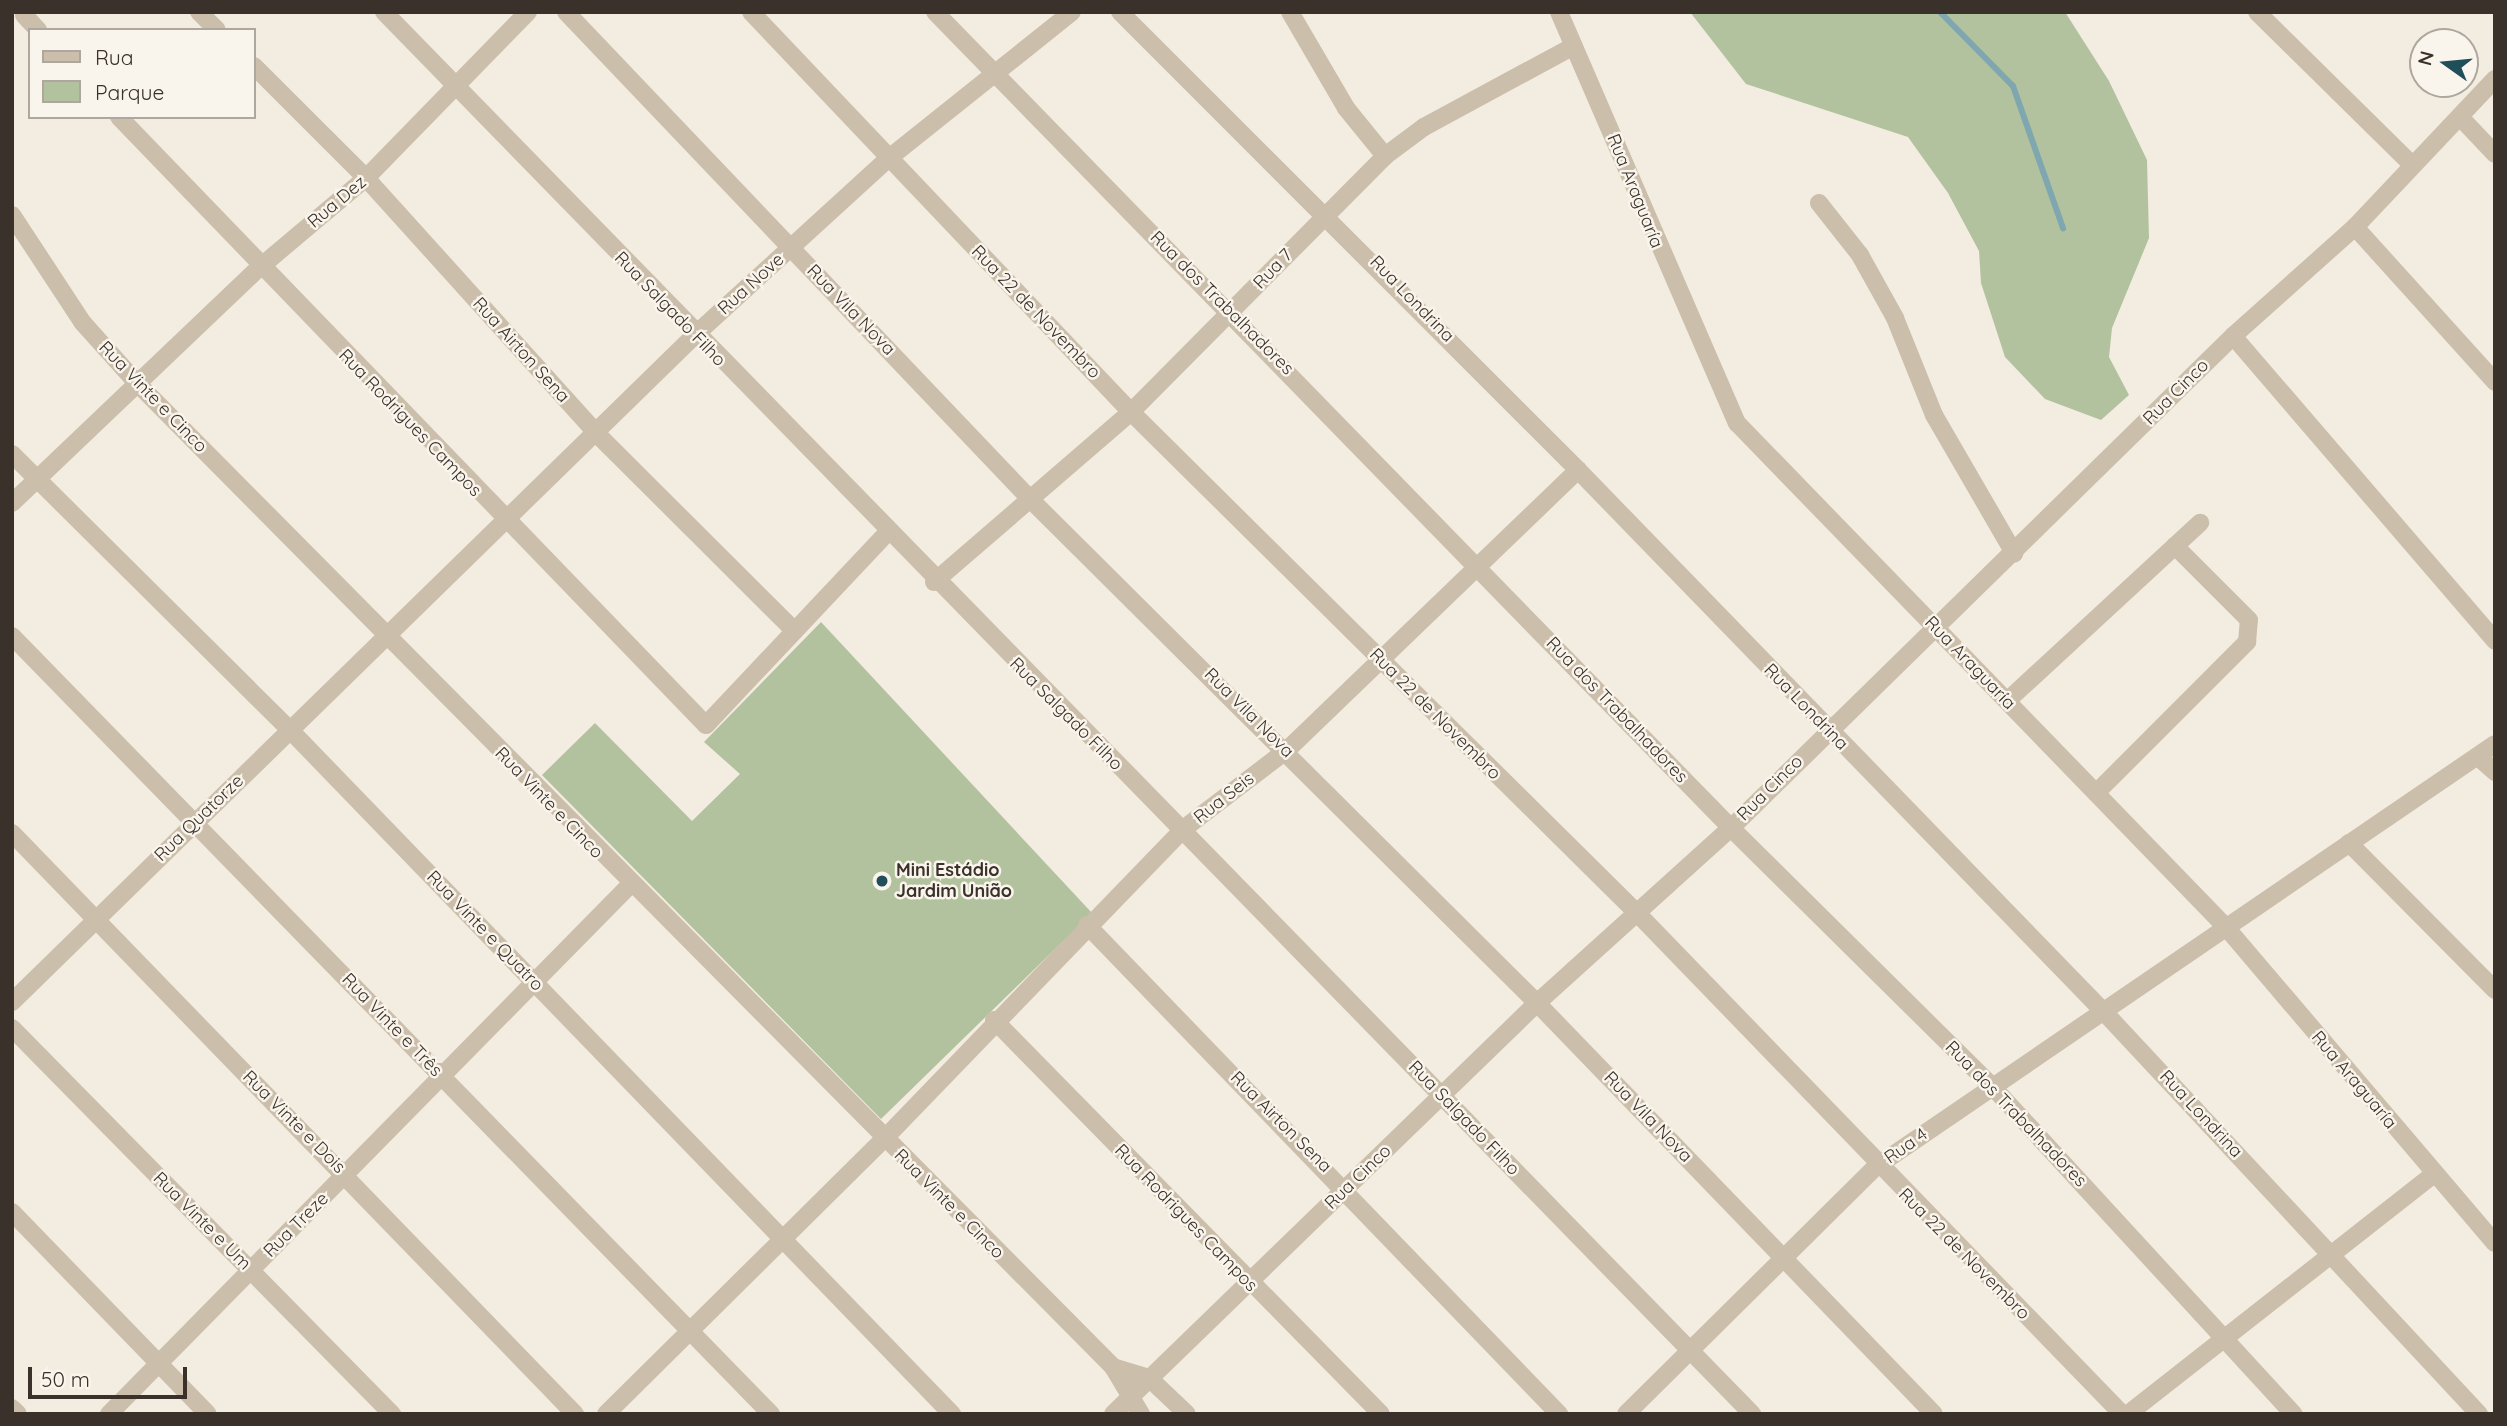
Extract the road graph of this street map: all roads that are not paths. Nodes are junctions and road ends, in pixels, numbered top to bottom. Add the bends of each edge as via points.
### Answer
1 (199, 12) edge
2 (384, 12) edge
3 (528, 12) edge
4 (566, 12) edge
5 (751, 12) edge
6 (935, 12) edge
7 (1072, 12) edge
8 (1120, 12) edge
9 (1290, 12) edge
10 (1559, 12) edge
11 (2257, 12) edge
12 (21, 16) edge
13 (36, 28) edge
14 (215, 28) edge
15 (1574, 46) junction
16 (256, 68) edge
17 (995, 77) junction
18 (2495, 79) edge
19 (454, 85) junction
20 (2460, 117) junction
21 (121, 119) edge
22 (2495, 154) edge
23 (1385, 156) junction
24 (889, 158) junction
25 (2410, 163) junction
26 (366, 178) junction
27 (1819, 203) dead end
28 (1328, 213) junction
29 (12, 215) edge
30 (2355, 227) junction
31 (790, 247) junction
32 (259, 268) junction
33 (1232, 311) junction
34 (695, 335) junction
35 (2233, 336) junction
36 (136, 382) junction
37 (2495, 382) edge
38 (1131, 412) junction
39 (598, 435) junction
40 (12, 454) edge
41 (1578, 470) junction
42 (38, 478) junction
43 (1031, 500) junction
44 (12, 503) edge
45 (507, 522) junction
46 (2200, 523) dead end
47 (887, 533) junction
48 (2175, 546) junction
49 (2014, 553) junction
50 (1478, 567) junction
51 (934, 582) junction
52 (793, 629) junction
53 (1937, 629) junction
54 (387, 634) junction
55 (12, 636) edge
56 (2495, 641) edge
57 (1379, 658) junction
58 (2007, 701) junction
59 (290, 730) junction
60 (1828, 730) junction
61 (2495, 744) edge
62 (1287, 750) junction
63 (2478, 757) junction
64 (2495, 772) edge
65 (2096, 793) junction
66 (196, 822) junction
67 (1731, 828) junction
68 (1182, 830) junction
69 (12, 833) edge
70 (2349, 844) junction
71 (629, 886) junction
72 (1638, 914) junction
73 (95, 920) junction
74 (1087, 925) junction
75 (2225, 926) junction
76 (535, 982) junction
77 (2495, 990) edge
78 (12, 1002) edge
79 (1537, 1003) junction
80 (2106, 1014) junction
81 (994, 1020) junction
82 (12, 1028) edge
83 (442, 1077) junction
84 (1991, 1085) junction
85 (1443, 1095) junction
86 (884, 1139) junction
87 (1877, 1166) junction
88 (345, 1174) junction
89 (2433, 1175) junction
90 (1347, 1188) junction
91 (12, 1212) edge
92 (781, 1237) junction
93 (2495, 1243) edge
94 (2333, 1254) junction
95 (1784, 1258) junction
96 (250, 1271) junction
97 (1247, 1281) junction
98 (689, 1330) junction
99 (2223, 1335) junction
100 (1689, 1349) junction
101 (159, 1363) junction
102 (1113, 1367) junction
103 (1149, 1378) junction
104 (1127, 1400) junction
105 (12, 1408) edge
106 (18, 1414) edge
107 (109, 1414) edge
108 (208, 1414) edge
109 (392, 1414) edge
110 (575, 1414) edge
111 (606, 1414) edge
112 (771, 1414) edge
113 (952, 1414) edge
114 (1113, 1414) edge
115 (1141, 1414) edge
116 (1187, 1414) edge
117 (1381, 1414) edge
118 (1559, 1414) edge
119 (1626, 1414) edge
120 (1752, 1414) edge
121 (1934, 1414) edge
122 (2122, 1414) edge
123 (2128, 1414) edge
124 (2294, 1414) edge
125 (2479, 1414) edge

1 - 14 street
2 - 19 street, Rua Salgado Filho
3 - 19 street, Rua Dez
4 - 31 street, Rua Vila Nova
5 - 24 street, Rua 22 de Novembro
6 - 17 street, Rua dos Trabalhadores
7 - 17 street, Rua Nove
8 - 28 street, Rua Londrina
9 - 23 street via 1346,108
10 - 15 street, Rua Araguaría
11 - 25 street
12 - 13 street
15 - 23 street, Rua 7 via 1424,127
15 - 53 street, Rua Araguaría via 1702,355 1737,423
16 - 26 street, Rua Airton Sena
17 - 24 street, Rua Nove
17 - 33 street, Rua dos Trabalhadores
18 - 20 street, Rua Cinco
19 - 26 street, Rua Dez
19 - 34 street, Rua Salgado Filho
20 - 22 street
20 - 25 street, Rua Cinco
21 - 32 street, Rua Rodrigues Campos
23 - 28 street, Rua 7
24 - 31 street, Rua Nove
24 - 38 street, Rua 22 de Novembro
25 - 30 street, Rua Cinco
26 - 32 street, Rua Dez
26 - 39 street, Rua Airton Sena
27 - 49 street via 1866,266 1934,415
28 - 33 street, Rua 7
28 - 41 street, Rua Londrina
29 - 36 street, Rua Vinte e Cinco via 83,323
30 - 35 street, Rua Cinco
30 - 37 street
31 - 34 street, Rua Nove
31 - 43 street, Rua Vila Nova
32 - 36 street, Rua Dez
32 - 45 street, Rua Rodrigues Campos
33 - 38 street, Rua 7
33 - 50 street, Rua dos Trabalhadores
34 - 39 street, Rua Nove
34 - 47 street, Rua Salgado Filho
35 - 49 street, Rua Cinco
35 - 56 street
36 - 42 street, Rua Dez
36 - 54 street, Rua Vinte e Cinco
38 - 43 street, Rua 7
38 - 57 street, Rua 22 de Novembro
39 - 45 street, Rua Nove
39 - 52 street, Rua Airton Sena
40 - 42 street, Rua Vinte e Quatro
41 - 50 street, Rua Seis
41 - 60 street, Rua Londrina
42 - 44 street, Rua Dez
42 - 59 street, Rua Vinte e Quatro
43 - 51 street, Rua 7
43 - 62 street, Rua Vila Nova
45 - 52 street, Rua Rodrigues Campos via 706,725
45 - 54 street, Rua Nove
46 - 48 street
47 - 51 street, Rua Salgado Filho
47 - 52 street
48 - 58 street
48 - 65 street via 2249,620 2247,642
49 - 53 street, Rua Cinco
50 - 57 street, Rua Seis
50 - 67 street, Rua dos Trabalhadores
51 - 68 street, Rua Salgado Filho
53 - 58 street, Rua Araguaría
53 - 60 street, Rua Cinco
54 - 59 street, Rua Quatorze
54 - 71 street, Rua Vinte e Cinco
55 - 66 street, Rua Vinte e Três
57 - 62 street, Rua Seis
57 - 72 street, Rua 22 de Novembro
58 - 65 street, Rua Araguaría
59 - 66 street, Rua Quatorze
59 - 76 street, Rua Vinte e Quatro
60 - 67 street, Rua Cinco
60 - 80 street, Rua Londrina
61 - 63 street, Rua 4
62 - 68 street, Rua Seis
62 - 79 street, Rua Vila Nova
63 - 64 street
63 - 70 street, Rua 4
65 - 75 street, Rua Araguaría
66 - 73 street, Rua Quatorze
66 - 83 street, Rua Vinte e Três
67 - 72 street, Rua Cinco
67 - 84 street, Rua dos Trabalhadores
68 - 74 street, Rua Seis
68 - 85 street, Rua Salgado Filho
69 - 73 street, Rua Vinte e Dois
70 - 75 street, Rua 4
70 - 77 street
71 - 76 street, Rua Treze
71 - 86 street, Rua Vinte e Cinco
72 - 79 street, Rua Cinco
72 - 87 street, Rua 22 de Novembro
73 - 78 street, Rua Quatorze
73 - 88 street, Rua Vinte e Dois
74 - 81 street, Rua Seis
74 - 90 street, Rua Airton Sena
75 - 80 street, Rua 4
75 - 89 street, Rua Araguaría
76 - 83 street, Rua Treze
76 - 92 street, Rua Vinte e Quatro
79 - 85 street, Rua Cinco
79 - 95 street, Rua Vila Nova
80 - 84 street, Rua 4
80 - 94 street, Rua Londrina
81 - 86 street, Rua Seis
81 - 97 street, Rua Rodrigues Campos
82 - 96 street, Rua Vinte e Um
83 - 88 street, Rua Treze
83 - 98 street, Rua Vinte e Três
84 - 87 street, Rua 4
84 - 99 street, Rua dos Trabalhadores
85 - 90 street, Rua Cinco
85 - 100 street, Rua Salgado Filho
86 - 92 street, Rua Seis
86 - 102 street, Rua Vinte e Cinco
87 - 95 street, Rua 4
87 - 122 street, Rua 22 de Novembro
88 - 96 street, Rua Treze
88 - 110 street, Rua Vinte e Dois
89 - 93 street, Rua Araguaría
89 - 94 street
90 - 97 street, Rua Cinco
90 - 118 street, Rua Airton Sena
91 - 101 street
92 - 98 street, Rua Seis
92 - 113 street, Rua Vinte e Quatro
94 - 99 street
94 - 125 street, Rua Londrina
95 - 100 street, Rua 4
95 - 121 street, Rua Vila Nova
96 - 101 street, Rua Treze
96 - 109 street, Rua Vinte e Um
97 - 103 street, Rua Cinco
97 - 117 street, Rua Rodrigues Campos
98 - 111 street, Rua Seis
98 - 112 street, Rua Vinte e Três
99 - 123 street
99 - 124 street, Rua dos Trabalhadores
100 - 119 street, Rua 4
100 - 120 street, Rua Salgado Filho
101 - 107 street, Rua Treze
101 - 108 street
102 - 103 street, Rua Vinte e Cinco
102 - 104 street, Rua Vinte e Cinco
103 - 104 street, Rua Cinco
103 - 116 street, Rua Vinte e Cinco
104 - 114 street, Rua Cinco
104 - 115 street, Rua Vinte e Cinco
105 - 106 street

